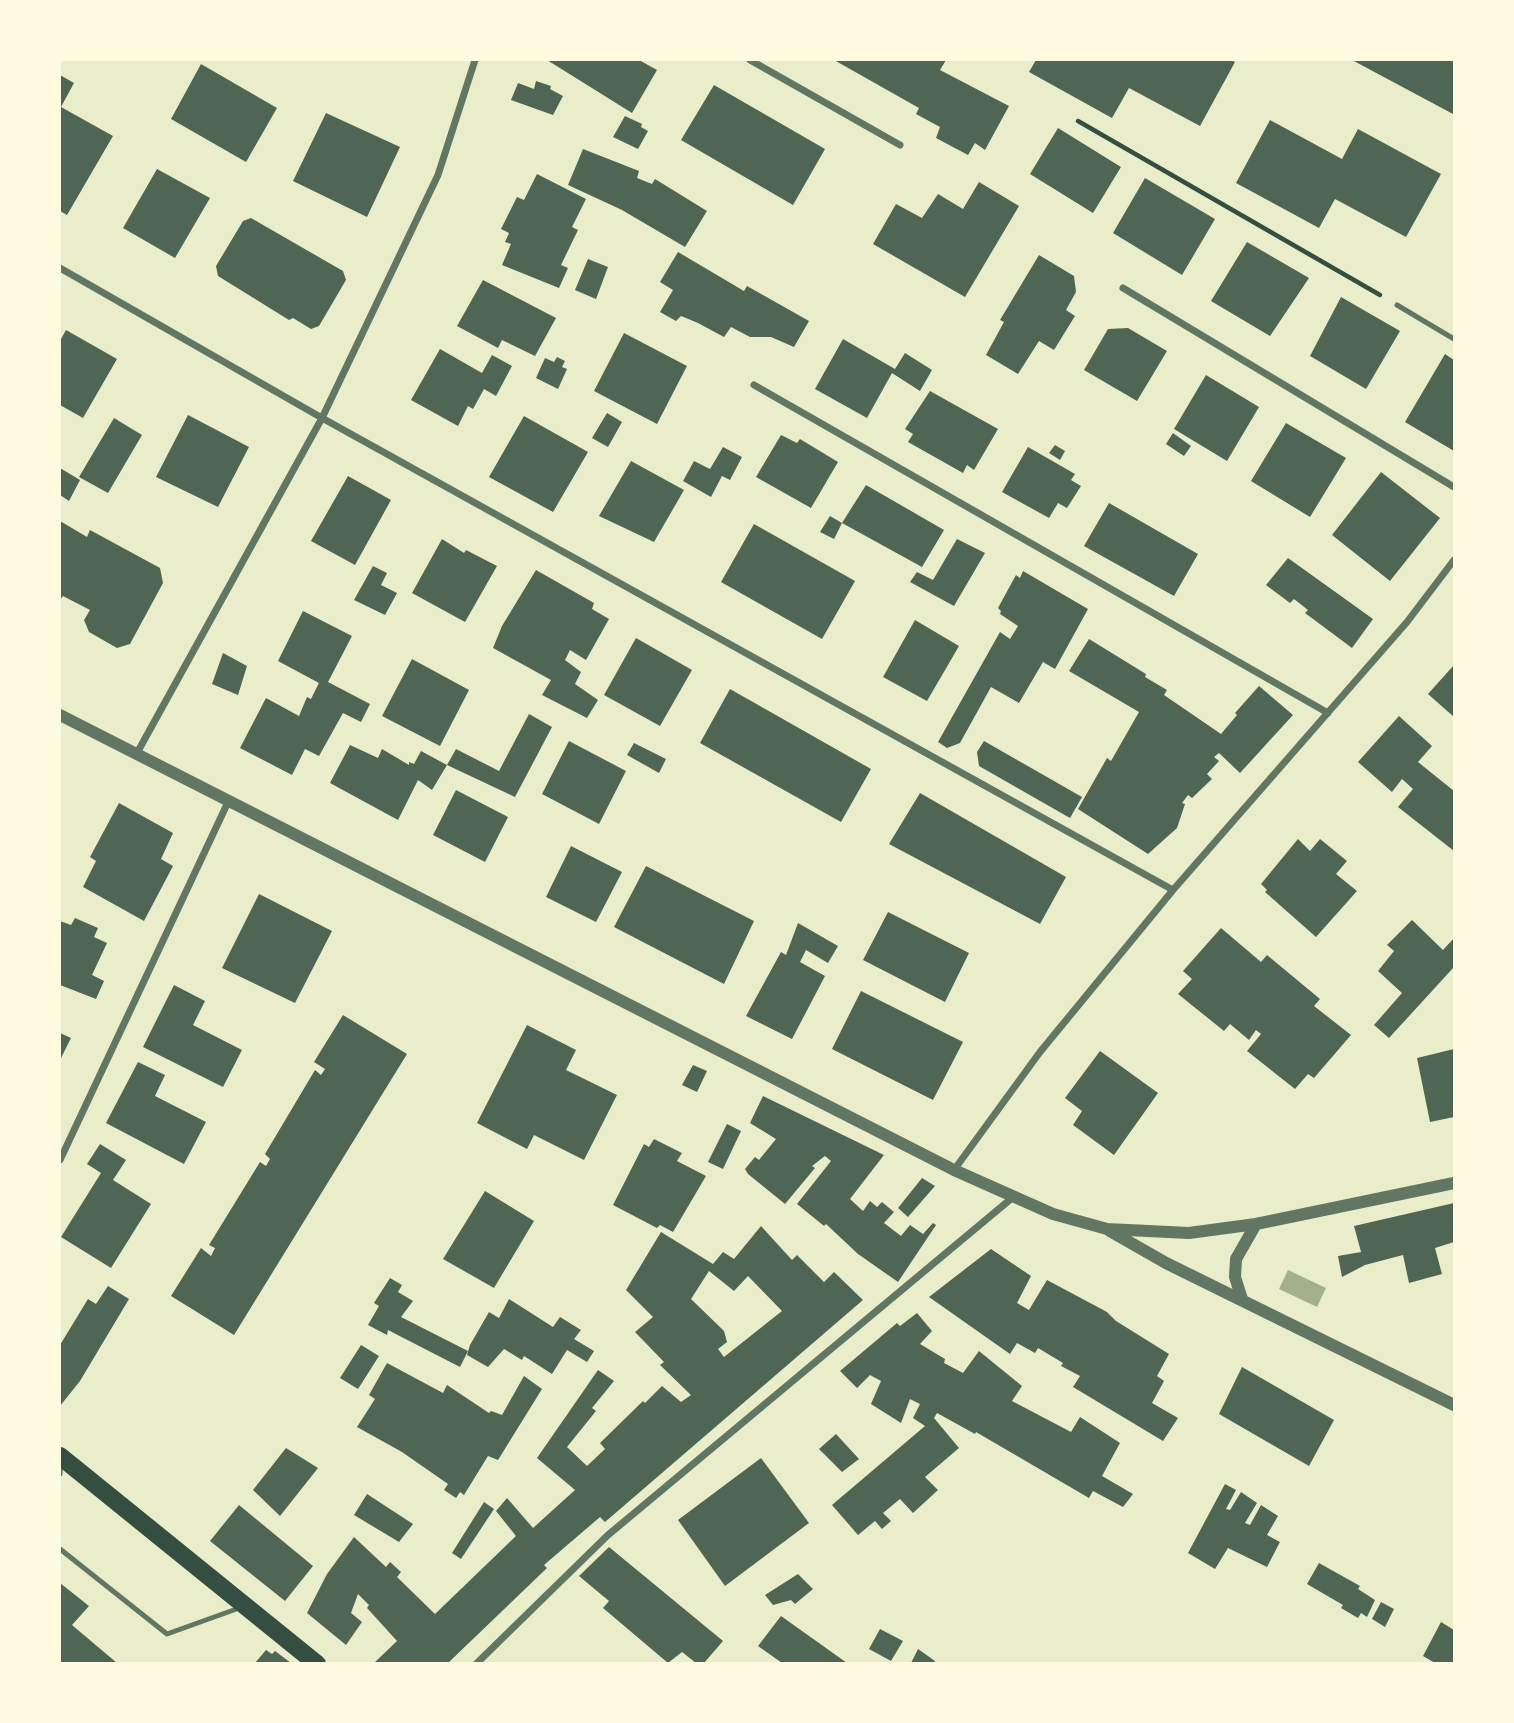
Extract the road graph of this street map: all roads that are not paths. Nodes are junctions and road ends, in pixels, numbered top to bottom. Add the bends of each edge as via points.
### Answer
1 (475, 60) edge
2 (750, 60) edge
3 (900, 145) dead end
4 (60, 268) edge
5 (1124, 288) dead end
6 (1397, 305) road end
7 (1454, 339) edge
8 (754, 385) dead end
9 (322, 418) junction
10 (1454, 487) edge
11 (1454, 561) edge
12 (1328, 713) junction
13 (60, 715) edge
14 (137, 753) junction
15 (229, 799) junction
16 (1173, 890) junction
17 (60, 1160) edge
18 (954, 1170) junction
19 (1454, 1183) edge
20 (1012, 1198) junction
21 (1256, 1224) junction
22 (1107, 1229) junction
23 (1242, 1299) junction
24 (1454, 1405) edge
25 (60, 1462) edge
26 (60, 1549) edge
27 (245, 1606) junction
28 (317, 1664) edge
29 (477, 1664) edge

1 - 9 street via 438,175
2 - 3 street
4 - 9 street
5 - 10 street
6 - 7 lane
8 - 12 street
9 - 14 street
9 - 16 street
11 - 12 street via 1408,622
12 - 16 street
13 - 14 street
14 - 15 street
15 - 17 street
15 - 18 street
16 - 18 street via 1040,1052
18 - 20 street
19 - 21 street
20 - 22 street
20 - 29 street via 608,1535
21 - 22 street via 1189,1233
21 - 23 street via 1236,1259 1235,1277
22 - 23 street
23 - 24 street
25 - 27 main road
26 - 27 lane via 167,1634
27 - 28 main road

